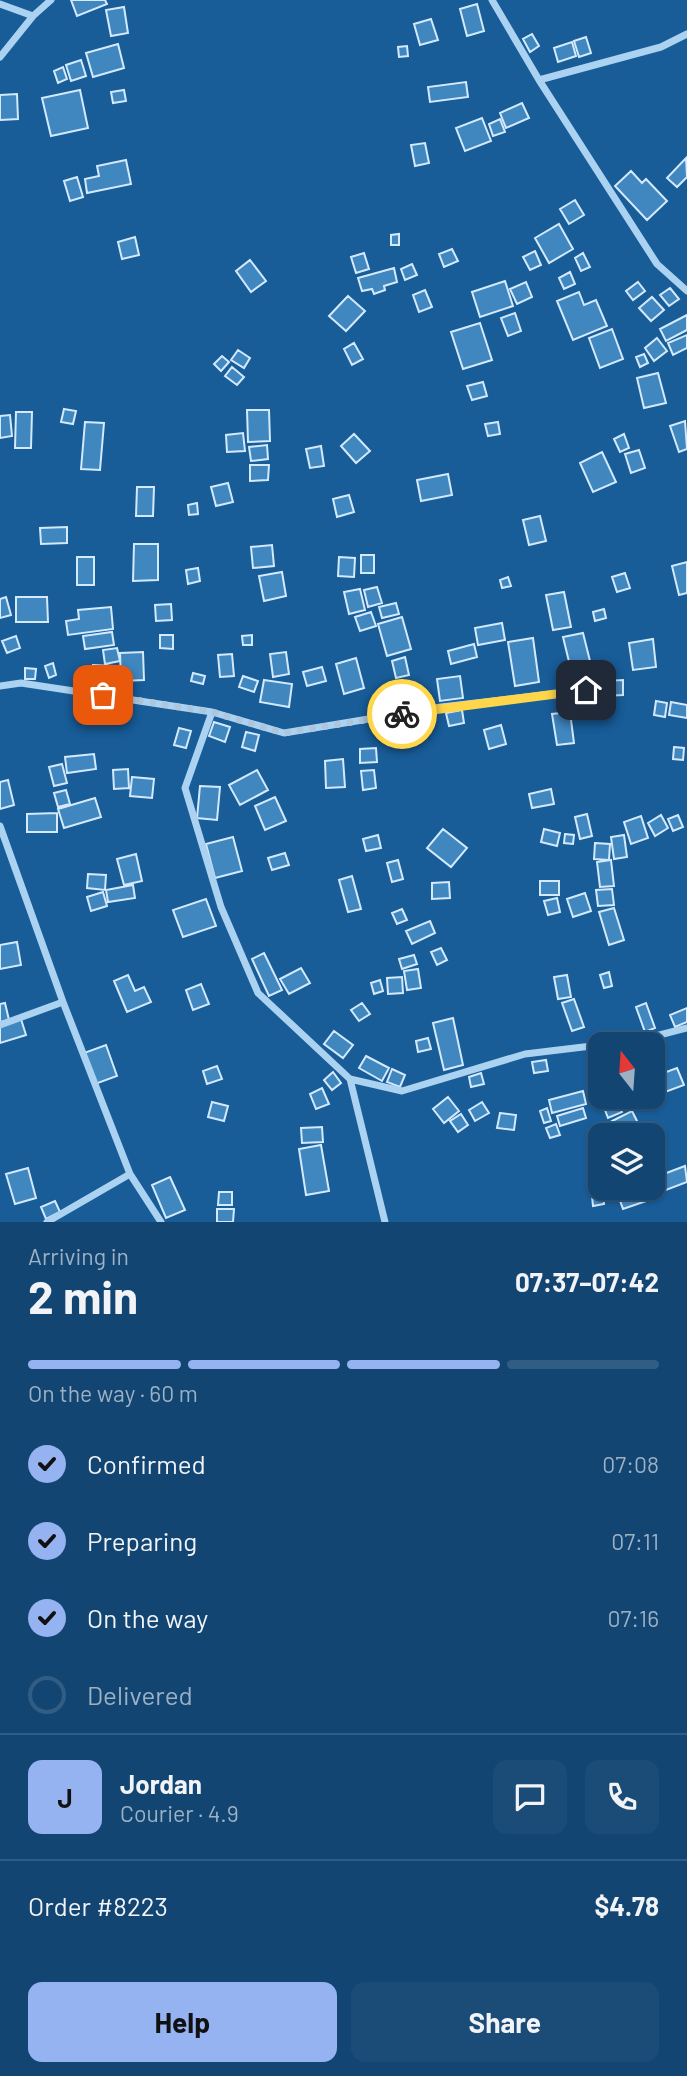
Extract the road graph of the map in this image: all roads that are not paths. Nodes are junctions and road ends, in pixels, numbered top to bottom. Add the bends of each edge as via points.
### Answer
1 (51, 0) edge
2 (492, 0) edge
3 (0, 4) edge
4 (33, 16) junction
5 (687, 34) edge
6 (0, 57) edge
7 (539, 80) junction
8 (687, 291) edge
9 (0, 686) edge
10 (586, 690) dead end
11 (212, 712) junction
12 (0, 826) edge
13 (63, 1002) junction
14 (0, 1025) edge
15 (687, 1028) edge
16 (665, 1034) edge
17 (588, 1047) edge
18 (350, 1079) junction
19 (130, 1174) junction
20 (47, 1222) edge
21 (161, 1222) edge
22 (385, 1222) edge

1 - 4 street
2 - 7 street
3 - 4 street
4 - 6 street
5 - 7 street via 661,47
7 - 8 street via 657,264
9 - 11 street via 21,683
10 - 11 street via 284,733
11 - 18 street via 185,788 221,907 258,993
12 - 13 street
13 - 14 street
13 - 19 street
15 - 16 street
17 - 18 street via 525,1054 402,1091
18 - 22 street
19 - 20 street
19 - 21 street

